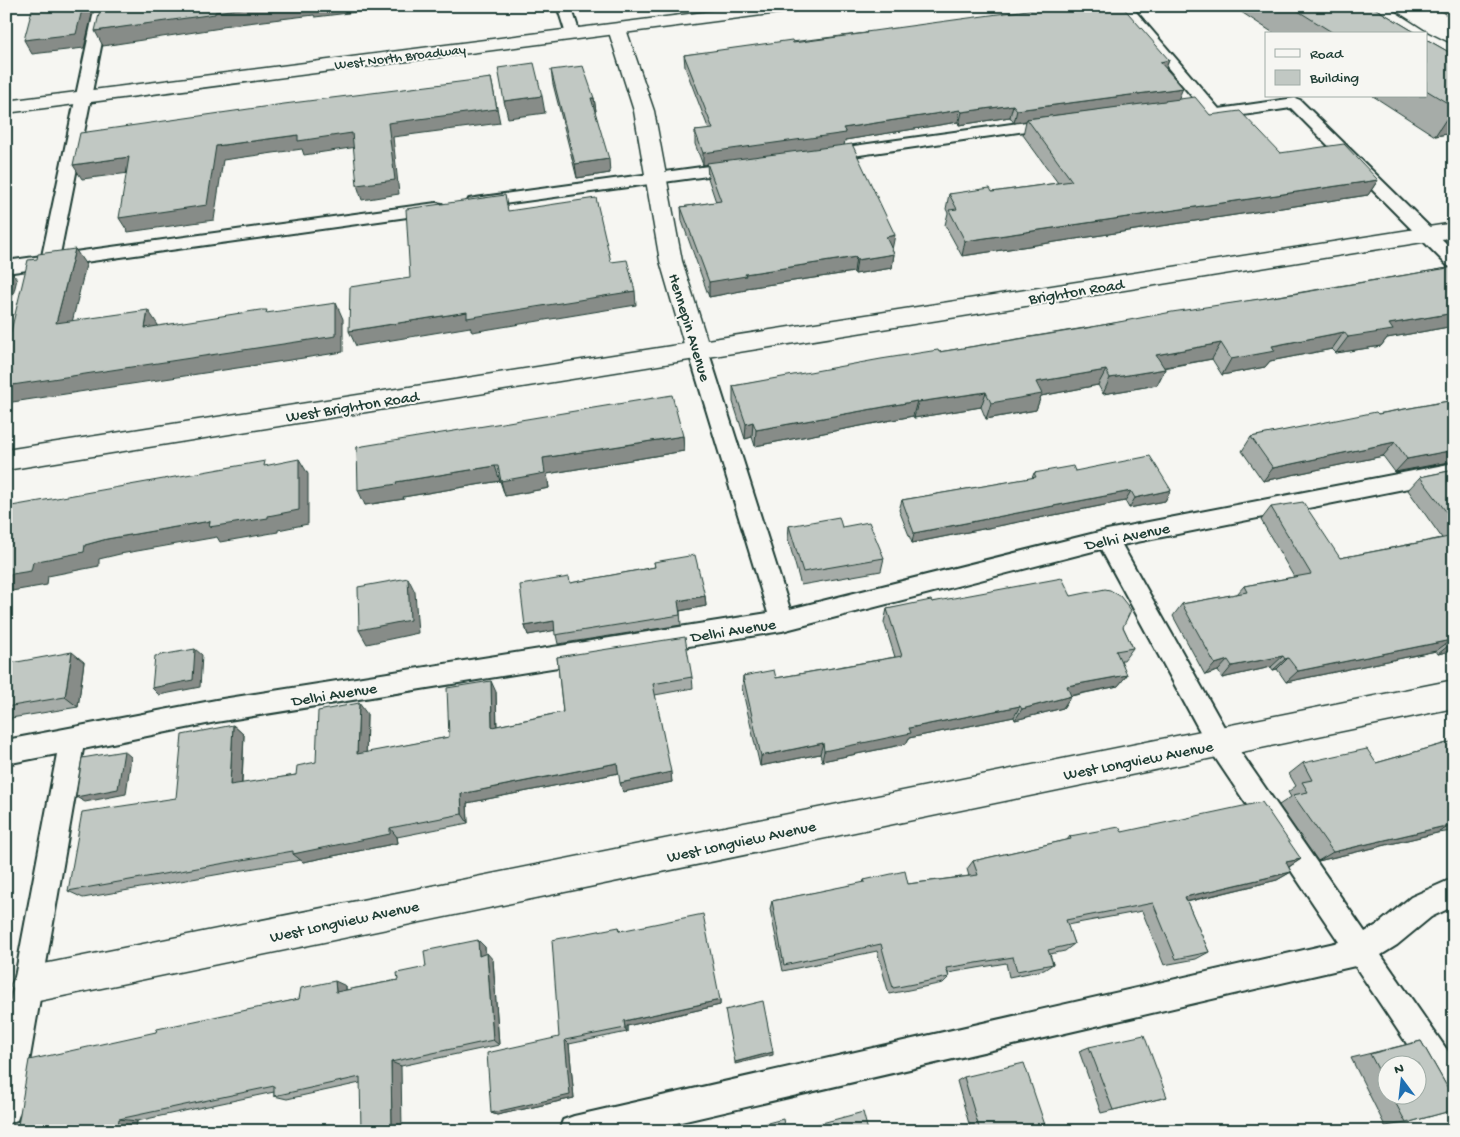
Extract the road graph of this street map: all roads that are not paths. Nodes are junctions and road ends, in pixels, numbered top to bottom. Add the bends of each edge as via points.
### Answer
1 (102, 6) edge
2 (564, 6) edge
3 (794, 6) edge
4 (1123, 6) edge
5 (1374, 6) edge
6 (617, 29) junction
7 (1417, 32) edge
8 (573, 34) junction
9 (1428, 39) edge
10 (1454, 54) edge
11 (83, 97) junction
12 (1206, 103) junction
13 (6, 107) edge
14 (1157, 110) edge
15 (1068, 122) edge
16 (813, 156) edge
17 (754, 165) edge
18 (656, 178) junction
19 (1454, 230) edge
20 (1427, 234) junction
21 (41, 262) junction
22 (1454, 262) edge
23 (6, 267) edge
24 (28, 282) edge
25 (698, 350) junction
26 (6, 460) edge
27 (1454, 471) edge
28 (1106, 539) junction
29 (782, 621) junction
30 (1454, 694) edge
31 (72, 740) junction
32 (1219, 742) junction
33 (6, 752) edge
34 (1454, 892) edge
35 (1360, 951) junction
36 (29, 985) junction
37 (1454, 1087) edge
38 (6, 1109) edge
39 (574, 1131) edge

1 - 11 lane
2 - 8 lane
3 - 6 street, West North Broadway
4 - 12 lane
5 - 7 street
6 - 8 street, West North Broadway
6 - 18 street, Hennepin Avenue via 644,111
8 - 11 street, West North Broadway
9 - 10 street
11 - 13 street, West North Broadway
11 - 21 lane
12 - 14 lane
12 - 20 lane via 1215,114 1295,103
15 - 16 lane
17 - 18 lane
18 - 21 lane
18 - 25 street, Hennepin Avenue via 671,261
19 - 20 street, Brighton Road
20 - 22 lane
20 - 25 street, Brighton Road
21 - 23 lane
21 - 24 lane
25 - 26 street, West Brighton Road
25 - 29 lane, Hennepin Avenue
27 - 28 lane, Delhi Avenue
28 - 29 lane, Delhi Avenue
28 - 32 lane
29 - 31 lane, Delhi Avenue via 216,711
30 - 32 street, West Longview Avenue
31 - 33 lane, Delhi Avenue
31 - 36 lane
32 - 35 lane
32 - 36 street, West Longview Avenue
34 - 35 lane via 1421,907 1387,935
35 - 37 lane
35 - 39 lane
36 - 38 lane

